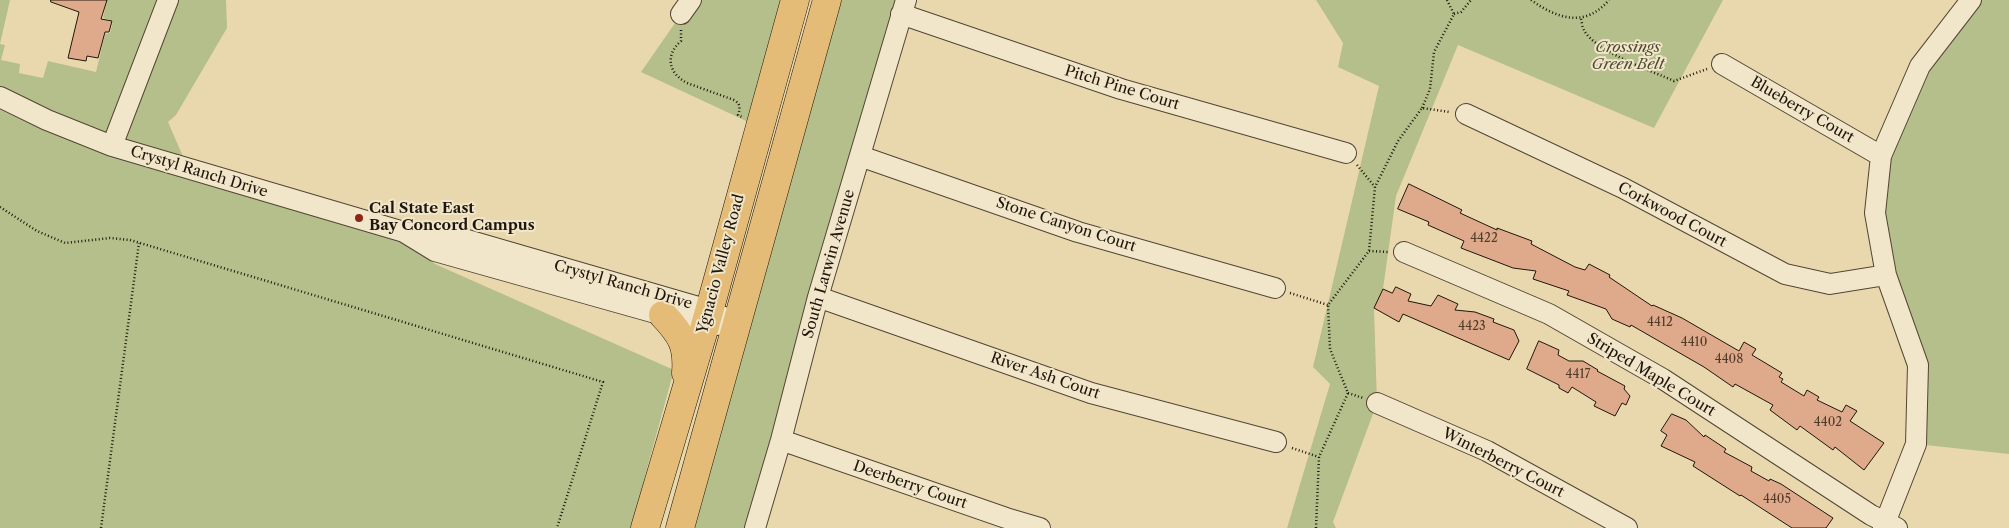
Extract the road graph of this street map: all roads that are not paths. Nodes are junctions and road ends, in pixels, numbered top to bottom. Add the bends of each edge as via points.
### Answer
1 (168, 0) edge
2 (795, 0) edge
3 (826, 0) edge
4 (1971, 0) edge
5 (903, 7) edge
6 (1722, 64) road end
7 (0, 98) edge
8 (1466, 114) road end
9 (112, 146) junction
10 (1346, 153) road end
11 (860, 156) junction
12 (1882, 156) junction
13 (404, 232) junction
14 (1404, 252) dead end
15 (1886, 275) junction
16 (1274, 288) road end
17 (818, 297) junction
18 (663, 315) junction
19 (707, 318) junction
20 (736, 323) junction
21 (684, 396) junction
22 (1376, 403) dead end
23 (781, 440) junction
24 (1276, 442) road end
25 (1888, 526) edge
26 (645, 528) edge
27 (680, 528) edge
28 (755, 528) edge
29 (1040, 528) edge
30 (1627, 528) edge

1 - 9 street
2 - 19 highway, Ygnacio Valley Road
3 - 20 highway, Ygnacio Valley Road
4 - 12 street via 1920,66
5 - 10 street, Pitch Pine Court via 1121,90
5 - 11 street, South Larwin Avenue
6 - 12 street, Blueberry Court
7 - 9 street, Crystyl Ranch Drive
8 - 15 street, Corkwood Court via 1623,188 1785,274 1830,284
9 - 13 street, Crystyl Ranch Drive
11 - 16 street, Stone Canyon Court via 1078,232
11 - 17 street, South Larwin Avenue
12 - 15 street via 1875,213
13 - 18 street, Crystyl Ranch Drive via 435,251
13 - 19 street, Crystyl Ranch Drive via 447,234
14 - 25 street, Striped Maple Court via 1557,319 1664,379
15 - 25 street via 1918,366 1916,444
17 - 23 street, South Larwin Avenue
17 - 24 street, River Ash Court via 1091,393
18 - 19 street, Crystyl Ranch Drive
18 - 21 highway via 679,332 687,354
19 - 20 street, Crystyl Ranch Drive
19 - 21 highway, Ygnacio Valley Road
20 - 27 highway, Ygnacio Valley Road
21 - 26 highway, Ygnacio Valley Road
22 - 30 street, Winterberry Court via 1487,451
23 - 28 street, South Larwin Avenue
23 - 29 street, Deerberry Court

